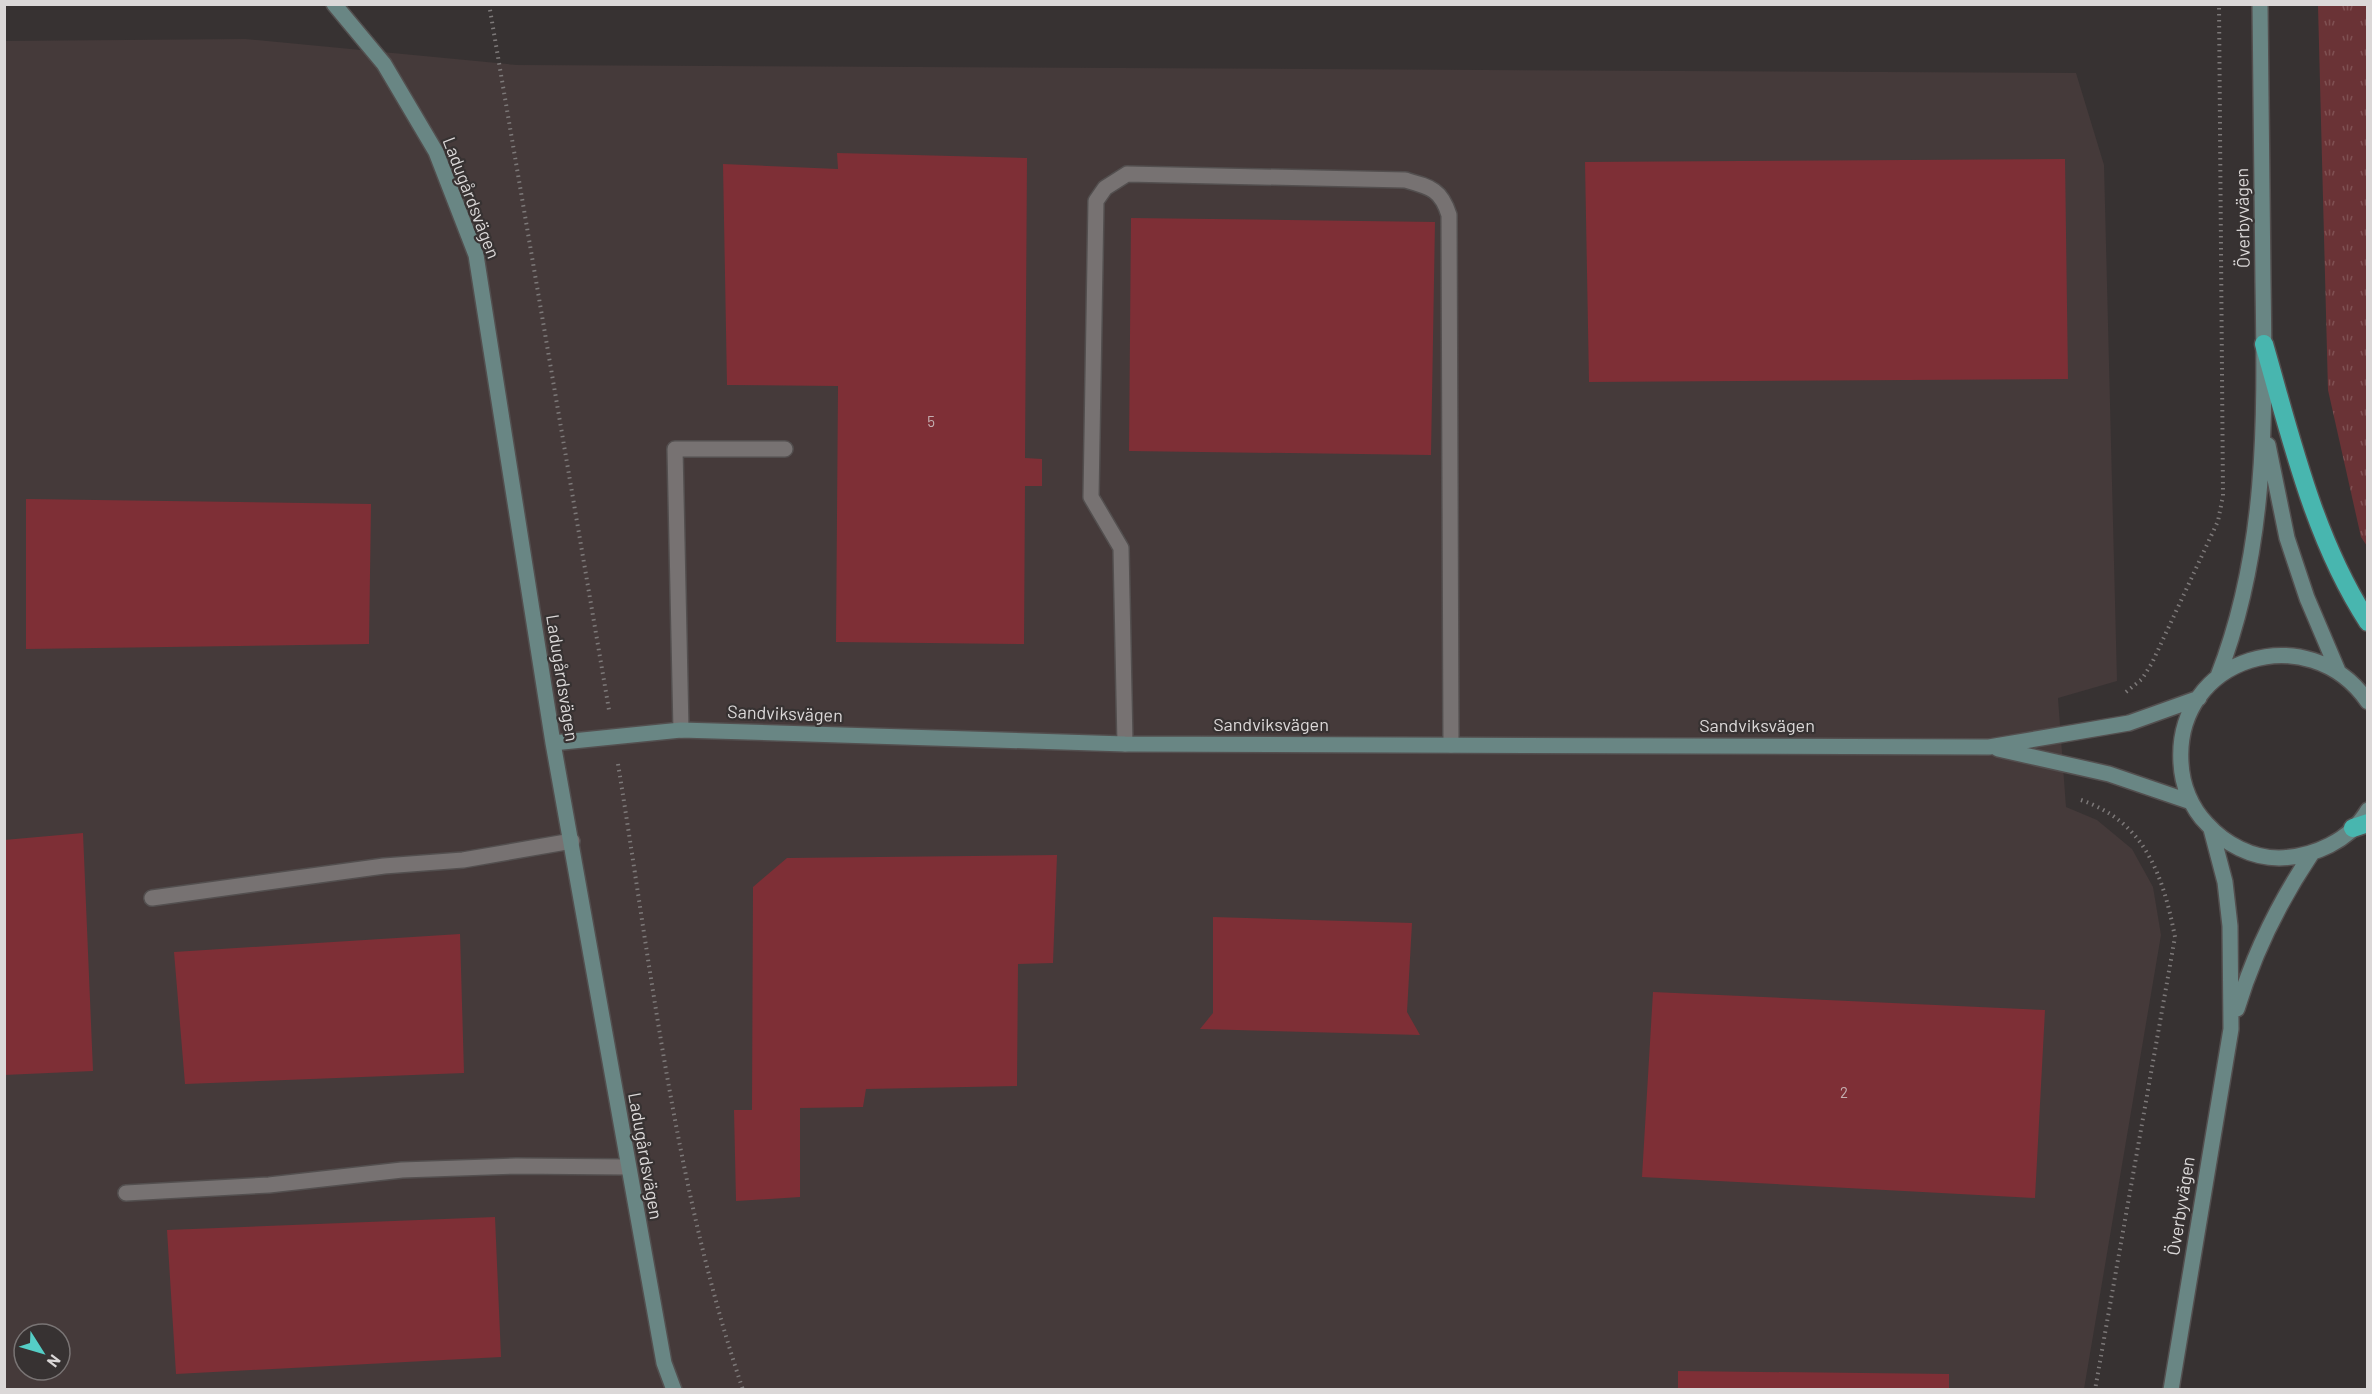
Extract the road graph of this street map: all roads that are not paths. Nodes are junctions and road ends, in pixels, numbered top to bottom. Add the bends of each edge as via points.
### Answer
1 (334, 4) edge
2 (2260, 4) edge
3 (2264, 344) junction
4 (2265, 432) junction
5 (785, 449) dead end
6 (2367, 622) edge
7 (2338, 671) junction
8 (2218, 676) junction
9 (2199, 698) junction
10 (2367, 702) edge
11 (681, 730) junction
12 (553, 743) junction
13 (1125, 744) junction
14 (1451, 745) junction
15 (1989, 747) junction
16 (2191, 802) junction
17 (2367, 810) edge
18 (2360, 825) edge
19 (2211, 829) junction
20 (572, 841) junction
21 (2312, 853) junction
22 (152, 898) dead end
23 (2231, 1029) junction
24 (627, 1167) junction
25 (126, 1193) dead end
26 (674, 1389) edge
27 (2170, 1389) edge

1 - 12 street, Ladugårdsvägen via 384,64 436,152 476,255
2 - 3 street, Överbyvägen
3 - 4 street, Överbyvägen
3 - 6 highway via 2294,451 2323,531 2349,593
4 - 7 street, Överbyvägen via 2287,538
4 - 8 street, Överbyvägen via 2253,548 2236,631
5 - 11 lane via 675,449
7 - 8 street via 2308,658 2277,654 2246,661
7 - 10 street
8 - 9 street
9 - 15 street, Sandviksvägen via 2129,723
9 - 16 street via 2187,718 2181,741 2181,773
11 - 12 street, Sandviksvägen
11 - 13 street, Sandviksvägen
12 - 20 street, Ladugårdsvägen
13 - 14 street, Sandviksvägen
13 - 14 lane via 1121,548 1091,497 1096,201 1105,188 1127,174 1405,180 1429,187 1443,197 1449,215
14 - 15 street, Sandviksvägen
15 - 16 street, Sandviksvägen via 2109,774
16 - 19 street
17 - 18 street
18 - 21 street
19 - 21 street via 2258,855 2277,858
19 - 23 street, Överbyvägen via 2225,882 2230,926
20 - 22 lane via 463,860 350,870
20 - 24 street, Ladugårdsvägen
21 - 23 street, Överbyvägen via 2266,932
23 - 27 street, Överbyvägen
24 - 25 lane via 402,1170 269,1185
24 - 26 street, Ladugårdsvägen via 664,1364

